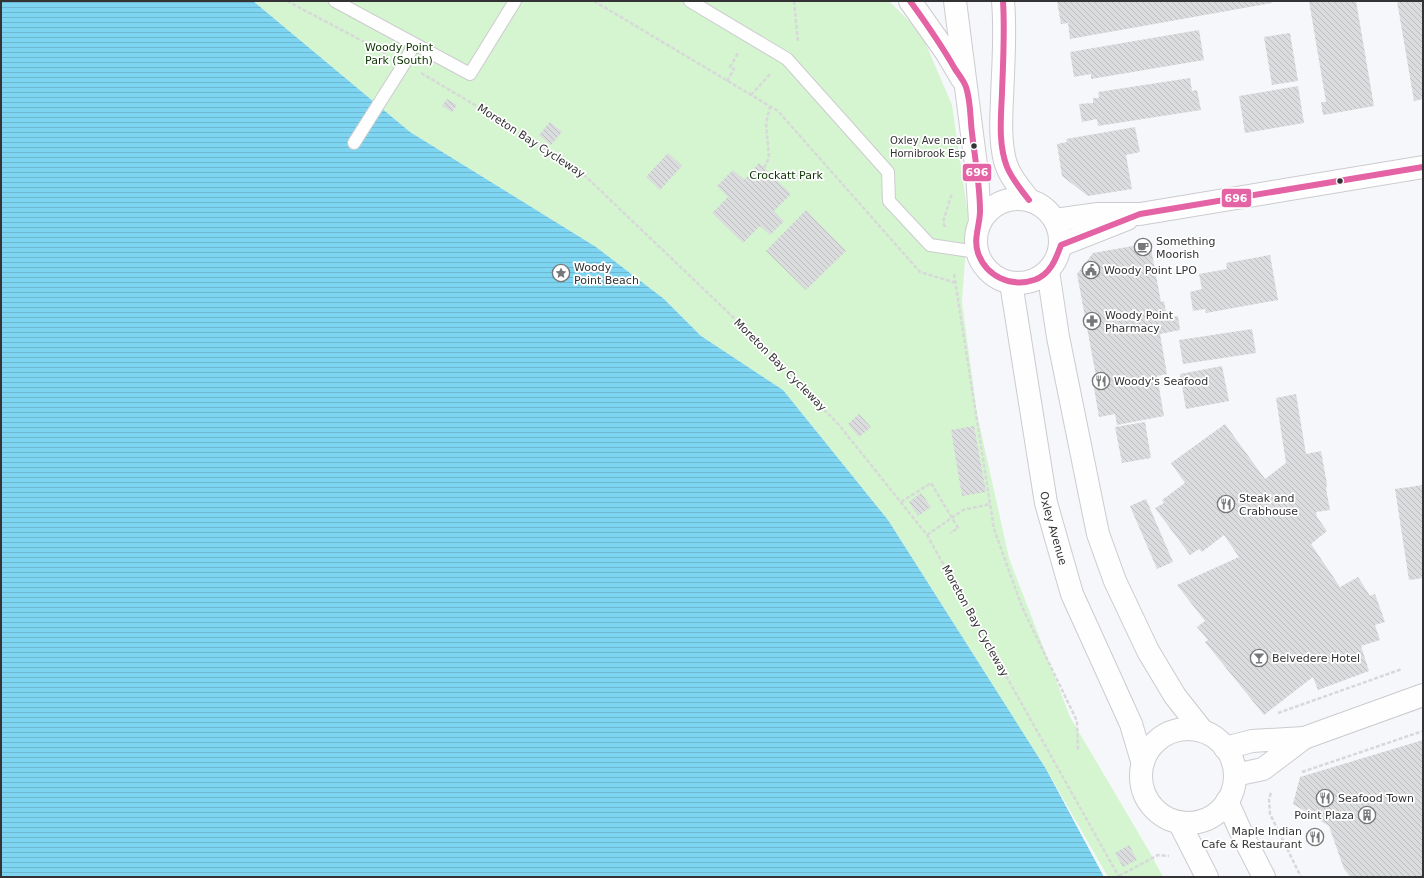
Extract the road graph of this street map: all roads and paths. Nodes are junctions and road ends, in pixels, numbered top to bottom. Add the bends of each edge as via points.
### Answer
1 (287, 1) edge
2 (335, 1) edge
3 (515, 1) edge
4 (594, 1) edge
5 (690, 1) edge
6 (910, 1) edge
7 (955, 1) edge
8 (1003, 1) edge
9 (749, 36) junction
10 (414, 44) junction
11 (404, 64) junction
12 (727, 81) junction
13 (967, 89) junction
14 (770, 107) junction
15 (354, 143) dead end
16 (1423, 167) edge
17 (764, 168) dead end
18 (954, 187) dead end
19 (1029, 200) junction
20 (1140, 214) junction
21 (1055, 220) junction
22 (980, 222) junction
23 (945, 229) dead end
24 (1061, 245) junction
25 (978, 252) junction
26 (1048, 271) junction
27 (954, 274) dead end
28 (1011, 282) junction
29 (956, 283) junction
30 (901, 502) junction
31 (990, 504) junction
32 (952, 518) junction
33 (950, 533) dead end
34 (927, 535) junction
35 (1402, 669) dead end
36 (1423, 696) edge
37 (1278, 713) dead end
38 (1201, 729) junction
39 (1423, 730) edge
40 (1304, 738) junction
41 (1225, 748) junction
42 (1078, 751) dead end
43 (1142, 762) junction
44 (1297, 774) dead end
45 (1235, 775) junction
46 (1271, 792) dead end
47 (1227, 801) junction
48 (1179, 822) junction
49 (1173, 856) dead end
50 (1119, 877) edge
51 (1207, 877) edge
52 (1264, 877) edge
53 (1301, 877) edge

1 - 11 path, Moreton Bay Cycleway
2 - 10 lane
3 - 10 lane via 470,74
4 - 12 path
5 - 9 lane
6 - 13 street via 946,52
7 - 13 street
8 - 19 street via 1005,26 1002,143 1011,175
9 - 12 path via 730,67 734,69
9 - 25 lane via 787,59 888,172 889,201 930,245
10 - 11 lane
11 - 15 lane
11 - 30 path, Moreton Bay Cycleway via 502,121 581,172 763,347 839,425
12 - 14 path
13 - 22 street
14 - 17 path via 766,123 770,158
14 - 29 path via 778,112 920,272
16 - 20 street
18 - 23 path via 943,222
19 - 21 street via 1040,204
19 - 22 street via 1015,199 1000,203
20 - 21 street via 1098,214
20 - 24 street
21 - 24 street via 1060,232
22 - 25 street via 976,242
24 - 26 street via 1056,260
25 - 28 street via 982,263 990,272 1000,279
26 - 28 street via 1031,281
26 - 38 street via 1058,337 1098,534 1114,581 1148,651 1175,696
27 - 29 path
28 - 43 street, Oxley Avenue via 1046,503 1072,594 1131,724
29 - 31 path
30 - 32 path via 931,483
30 - 34 path, Moreton Bay Cycleway
31 - 32 path via 964,510
31 - 42 path via 994,530 1022,607 1077,721
32 - 33 path via 958,528
32 - 34 path
34 - 50 path, Moreton Bay Cycleway
35 - 37 path
36 - 40 street
38 - 41 street
38 - 43 street via 1176,731 1162,737 1150,748
39 - 44 path
40 - 41 street via 1252,740
40 - 45 street via 1263,769
41 - 45 street via 1232,760
43 - 48 street via 1142,791 1151,806 1163,816
45 - 47 street via 1233,789
46 - 53 path via 1270,814
47 - 48 street via 1218,812 1206,820
47 - 52 street
48 - 51 street
49 - 50 path via 1158,855

